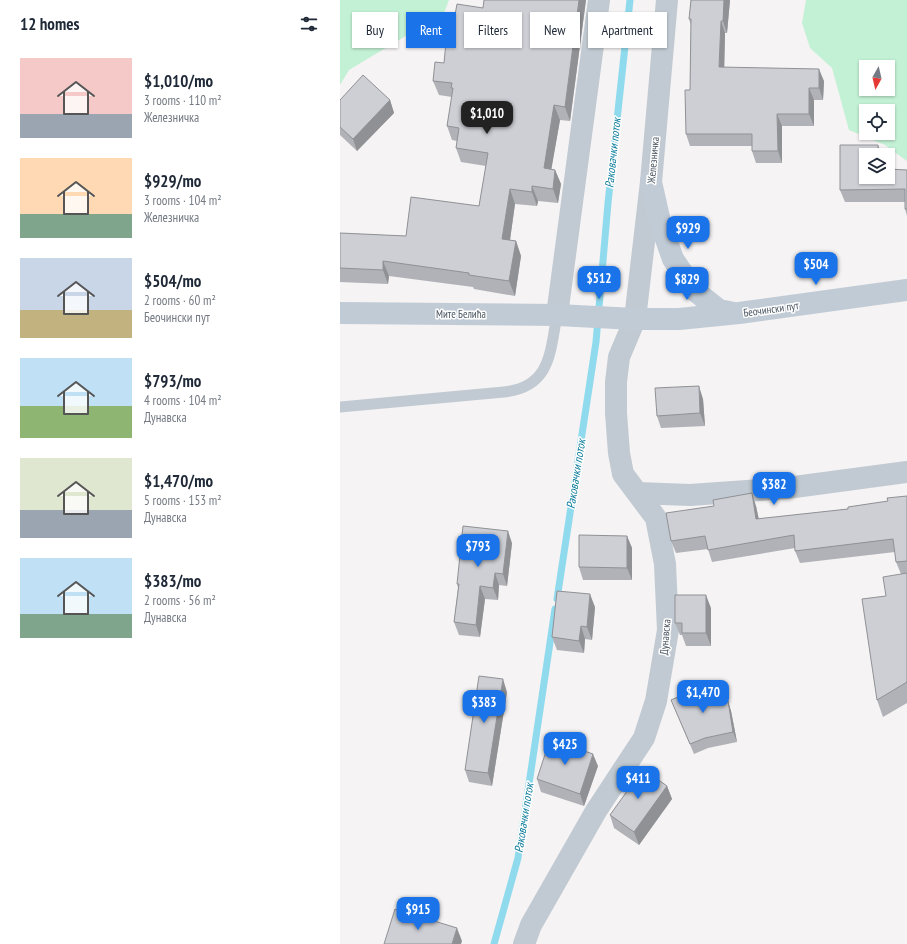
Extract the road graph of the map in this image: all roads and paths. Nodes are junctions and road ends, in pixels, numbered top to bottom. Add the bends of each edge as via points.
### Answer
1 (599, 0) edge
2 (667, 0) edge
3 (651, 182) junction
4 (907, 290) edge
5 (340, 313) edge
6 (739, 313) junction
7 (556, 315) junction
8 (581, 316) joint
9 (625, 319) junction
10 (340, 406) edge
11 (907, 472) edge
12 (638, 494) junction
13 (524, 944) edge

1 - 7 street
2 - 3 street, Железничка
3 - 6 main road via 660,222 674,259 694,290 719,310
3 - 9 street, Железничка
4 - 6 main road, Беочински пут
5 - 7 main road, Мите Белића
6 - 9 main road, Беочински пут via 679,319
7 - 8 main road, Мите Белића
7 - 10 lane via 548,363 542,373 525,387 515,391
8 - 9 main road, Беочински пут
9 - 12 street, Дунавска via 616,382 616,413 623,474
11 - 12 street via 780,489 690,495
12 - 13 street, Дунавска via 656,518 665,564 668,630 656,701 644,738 592,818 531,925

